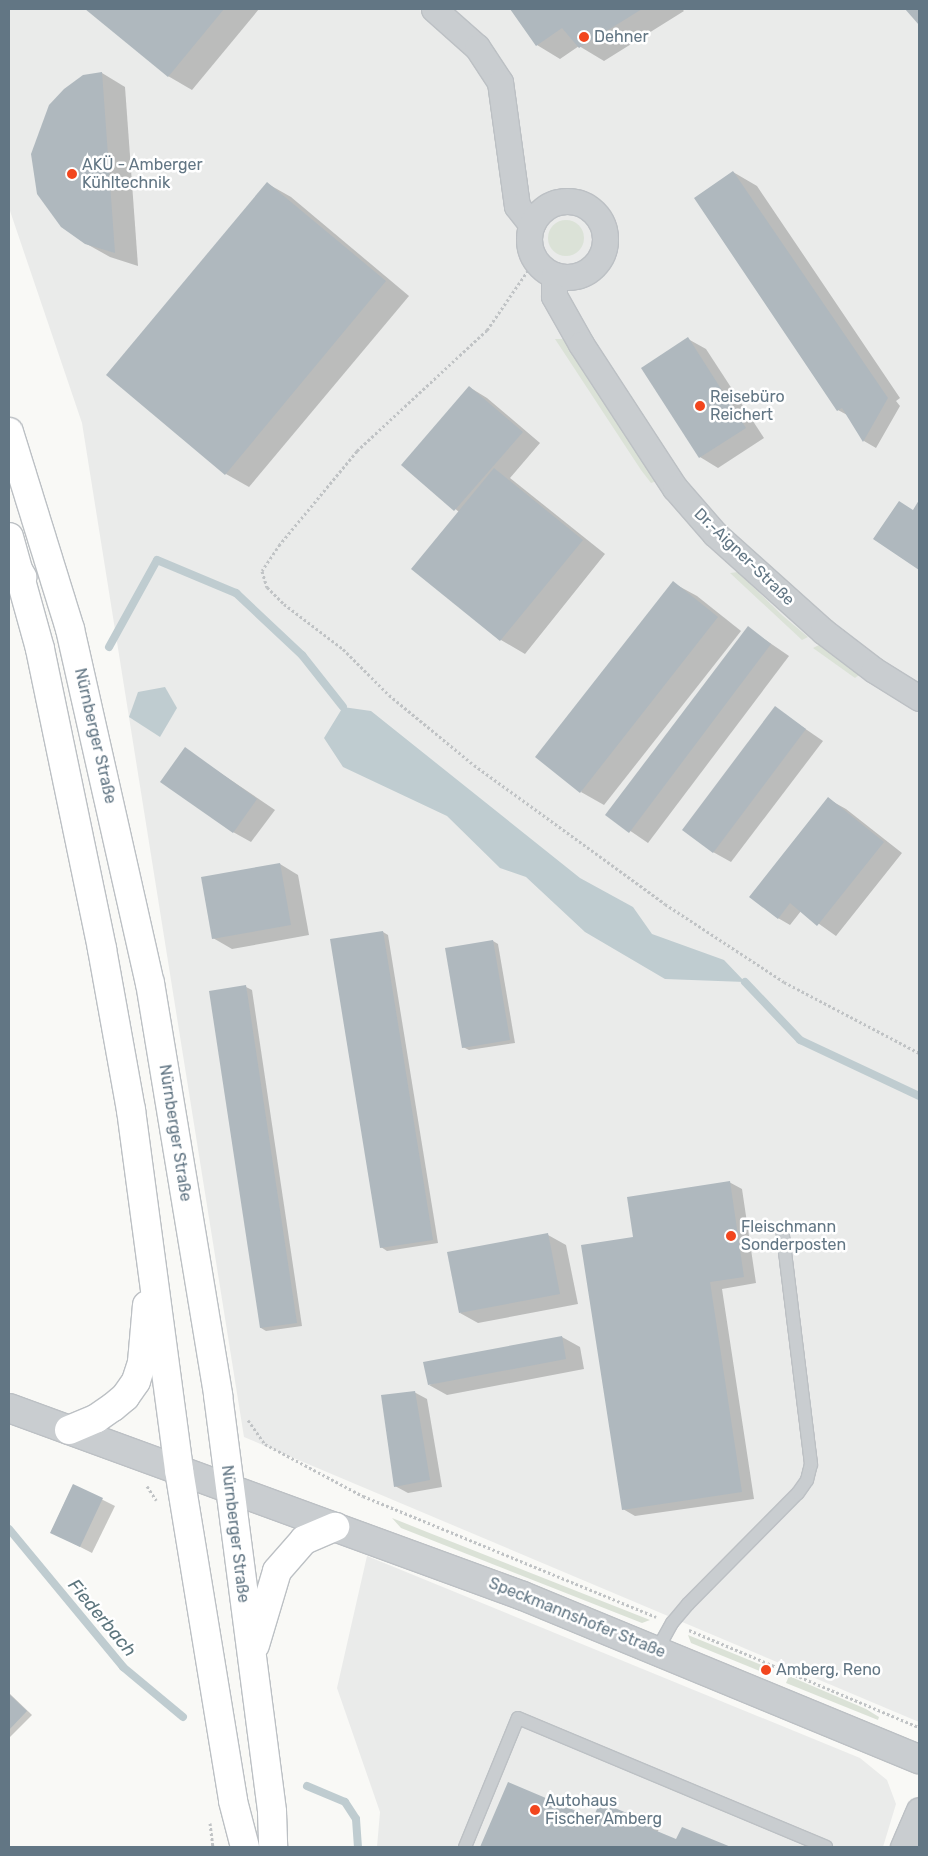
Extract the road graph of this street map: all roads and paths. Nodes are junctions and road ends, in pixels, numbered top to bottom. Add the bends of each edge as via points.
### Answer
1 (434, 9) edge
2 (532, 225) junction
3 (545, 267) junction
4 (9, 432) edge
5 (9, 537) edge
6 (15, 566) edge
7 (919, 698) edge
8 (919, 1053) edge
9 (782, 1229) dead end
10 (148, 1234) junction
11 (9, 1408) edge
12 (247, 1414) dead end
13 (69, 1430) junction
14 (179, 1470) junction
15 (230, 1489) junction
16 (335, 1527) junction
17 (672, 1623) junction
18 (657, 1650) junction
19 (252, 1661) junction
20 (919, 1727) edge
21 (919, 1760) edge
22 (919, 1810) edge
23 (245, 1847) edge
24 (273, 1847) edge
25 (465, 1847) edge
26 (826, 1847) edge
27 (903, 1847) edge

1 - 2 street via 477,47 500,82 517,206
2 - 3 street, Dr.-Aigner-Straße via 530,247
2 - 3 street via 545,208 565,201 584,205 600,221 604,246 592,267 573,276
3 - 7 street, Dr.-Aigner-Straße via 554,296 581,344 675,488 715,534 823,631 874,670
3 - 8 path via 514,287 487,330 357,451 280,544 262,571 267,587 343,649 389,695 474,765 665,904 784,982
4 - 15 main road, Nürnberger Straße via 70,628 150,983
5 - 6 main road
6 - 10 main road via 40,649 76,812 129,1101
9 - 17 lane via 811,1464 808,1480
10 - 13 main road via 143,1353 136,1381 113,1407
10 - 14 main road
11 - 13 street, Speckmannshofer Straße
12 - 17 path via 265,1444 363,1496
13 - 14 street, Speckmannshofer Straße
14 - 15 street, Speckmannshofer Straße
14 - 23 main road via 233,1802
15 - 16 street, Speckmannshofer Straße
15 - 19 main road, Nürnberger Straße
16 - 18 street, Speckmannshofer Straße via 523,1596
16 - 19 main road via 304,1540 277,1571
17 - 18 lane
17 - 20 path
18 - 21 street, Speckmannshofer Straße
19 - 24 main road, Nürnberger Straße via 272,1812
22 - 27 street
25 - 26 lane via 518,1718

